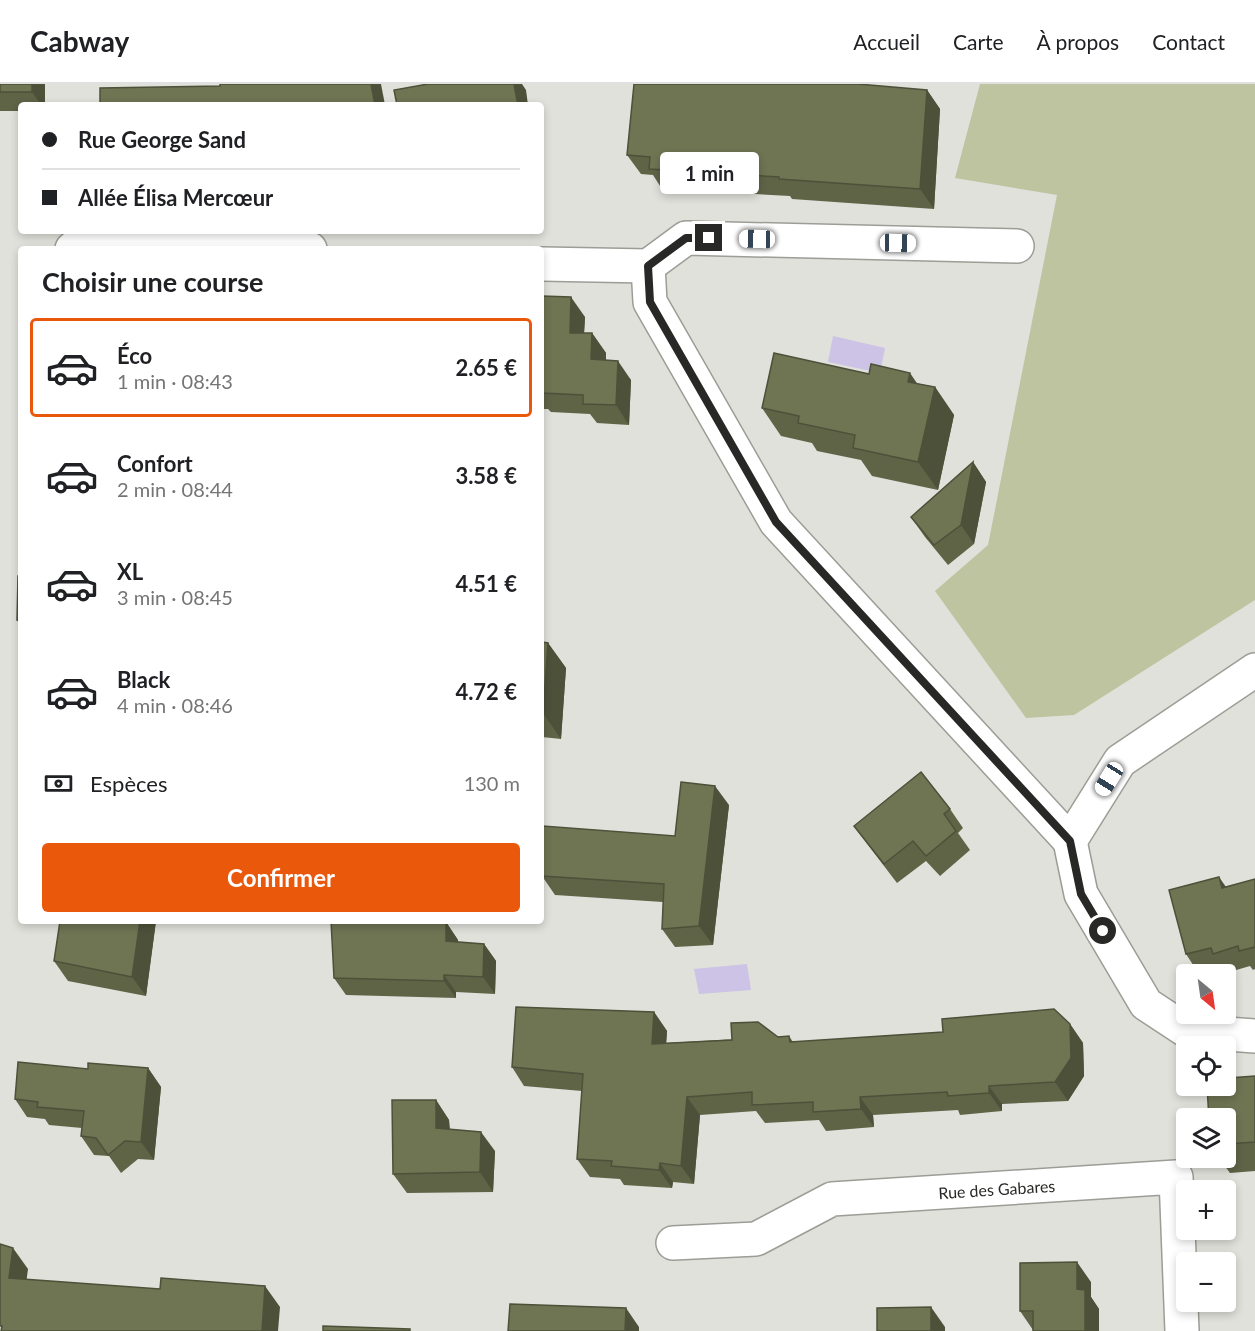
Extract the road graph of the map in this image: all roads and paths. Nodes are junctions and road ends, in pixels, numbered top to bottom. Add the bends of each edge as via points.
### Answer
1 (76, 246) edge
2 (194, 246) edge
3 (1017, 246) dead end
4 (544, 264) edge
5 (648, 266) junction
6 (1255, 670) edge
7 (1070, 841) junction
8 (1255, 1036) edge
9 (674, 1243) dead end
10 (1182, 1331) edge

1 - 2 street
3 - 5 street via 686,238
4 - 5 street
5 - 7 street via 650,302 776,522
6 - 7 street via 1120,761
7 - 8 street via 1081,894 1146,1004 1187,1031
9 - 10 street, Rue des Gabares via 756,1239 832,1199 1176,1177

